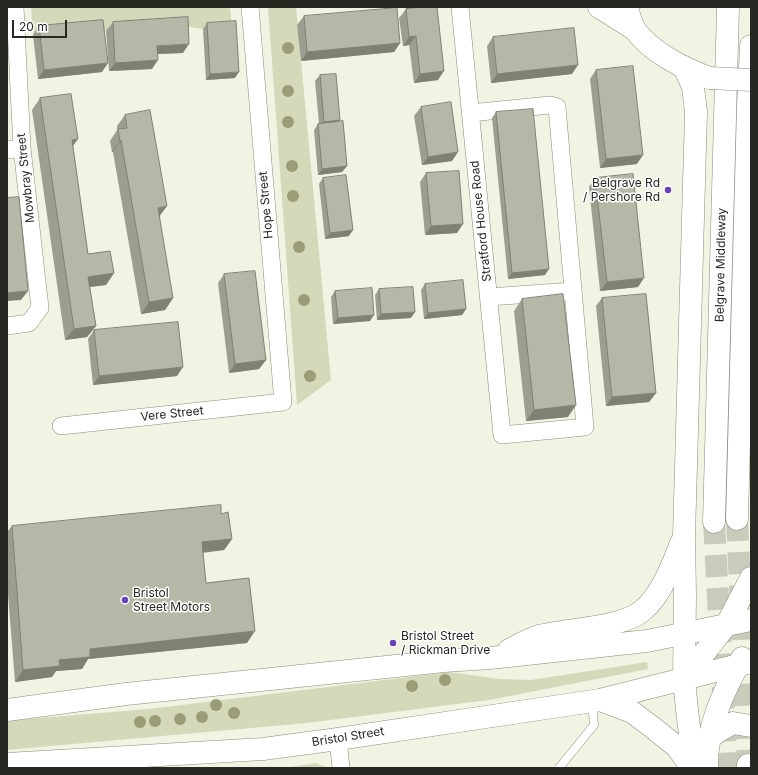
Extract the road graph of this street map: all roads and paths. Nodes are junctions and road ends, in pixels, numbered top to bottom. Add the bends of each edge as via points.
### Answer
1 (15, 7) edge
2 (250, 7) edge
3 (460, 7) edge
4 (599, 7) edge
5 (627, 7) edge
6 (728, 7) edge
7 (634, 29) junction
8 (751, 46) edge
9 (684, 67) junction
10 (751, 80) edge
11 (470, 113) junction
12 (15, 149) edge
13 (572, 291) junction
14 (489, 297) junction
15 (7, 326) edge
16 (283, 402) joint
17 (61, 426) dead end
18 (737, 519) tunnel mouth
19 (714, 522) tunnel mouth
20 (684, 536) junction
21 (751, 578) edge
22 (751, 620) edge
23 (727, 624) junction
24 (685, 633) junction
25 (714, 643) junction
26 (748, 656) edge
27 (490, 658) junction
28 (684, 679) junction
29 (596, 700) junction
30 (7, 710) edge
31 (751, 726) edge
32 (338, 739) junction
33 (709, 739) junction
34 (7, 764) edge
35 (341, 768) edge
36 (559, 768) edge
37 (693, 768) edge
38 (707, 768) edge

1 - 12 street, Mowbray Street
2 - 16 street, Hope Street
3 - 11 street, Stratford House Road
4 - 7 main road
5 - 7 main road
6 - 19 main road, Belgrave Middleway
7 - 9 main road via 651,46
8 - 18 main road, Belgrave Middleway
9 - 10 main road, bridge via 710,78
9 - 20 main road via 693,87 696,112
11 - 13 street via 550,104 557,107
11 - 14 street, Stratford House Road
12 - 15 street, Mowbray Street via 40,308 29,323
13 - 14 street
13 - 14 street, Stratford House Road via 585,427 502,435
16 - 17 street, Vere Street
20 - 24 main road
20 - 27 main road via 658,592 642,611 612,623 538,636
21 - 23 main road
22 - 23 main road
23 - 24 main road
23 - 25 main road
24 - 25 main road
24 - 27 main road via 647,641
24 - 28 main road
25 - 26 main road
25 - 28 main road
26 - 28 main road, Bristol Street
26 - 33 main road via 728,684
27 - 30 main road via 126,694
28 - 29 main road, Bristol Street
28 - 37 main road
29 - 32 main road, Bristol Street
29 - 36 lane via 594,725
29 - 37 main road via 632,712 677,747
31 - 33 main road via 732,723
32 - 34 main road, Bristol Street via 264,749
32 - 35 street
33 - 38 main road

